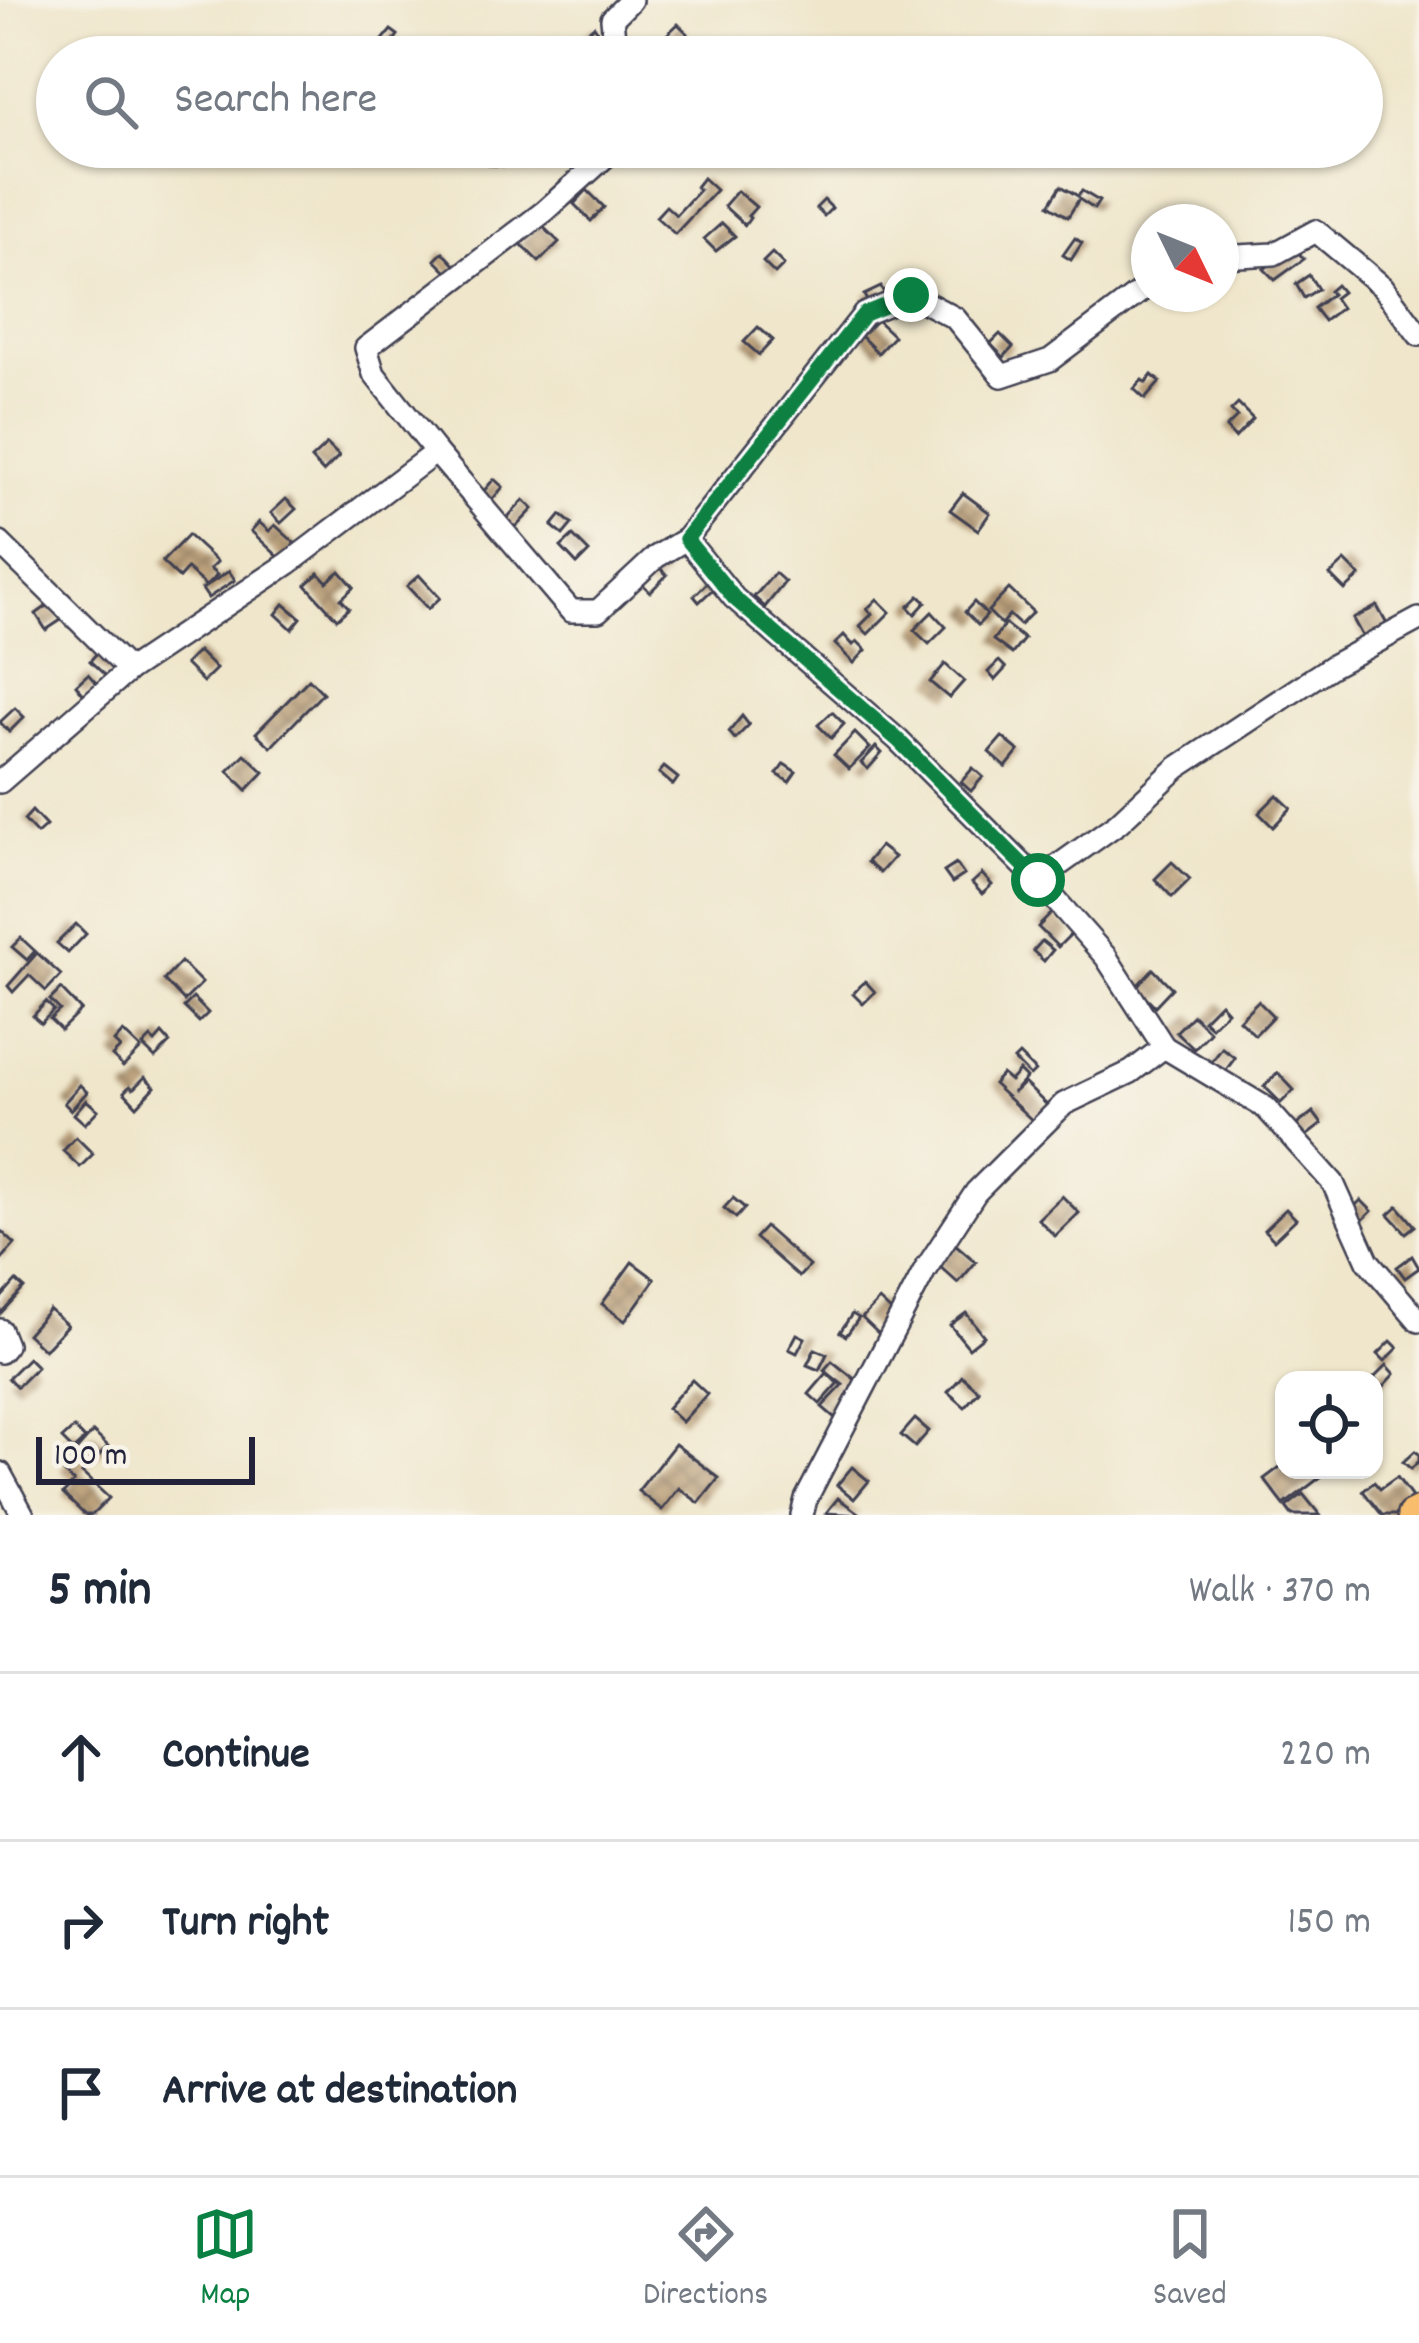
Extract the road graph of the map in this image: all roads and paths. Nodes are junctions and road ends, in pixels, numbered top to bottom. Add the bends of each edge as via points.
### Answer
1 (631, 0) edge
2 (614, 36) edge
3 (593, 168) edge
4 (1239, 256) edge
5 (1131, 298) edge
6 (1419, 335) edge
7 (436, 452) junction
8 (686, 539) junction
9 (0, 543) edge
10 (1419, 619) edge
11 (130, 670) junction
12 (0, 782) edge
13 (1038, 880) junction
14 (1164, 1047) junction
15 (1419, 1321) edge
16 (0, 1330) edge
17 (0, 1352) edge
18 (0, 1473) edge
19 (1419, 1510) edge
20 (23, 1515) edge
21 (802, 1515) edge
22 (1411, 1515) edge

1 - 2 street via 612,19
3 - 7 street via 366,348 374,374
4 - 6 street via 1274,254 1316,231 1383,287
5 - 8 street via 1050,360 1002,376 956,318 911,295 864,314
7 - 8 street via 572,611 598,611
7 - 11 street
8 - 13 street via 734,598 898,740
9 - 11 street
10 - 13 street via 1177,768
11 - 12 street
13 - 14 street via 1106,957
14 - 15 street via 1266,1108 1333,1184 1369,1262
14 - 21 street via 1064,1104 976,1192 926,1270
16 - 17 street
18 - 20 street
19 - 22 main road

